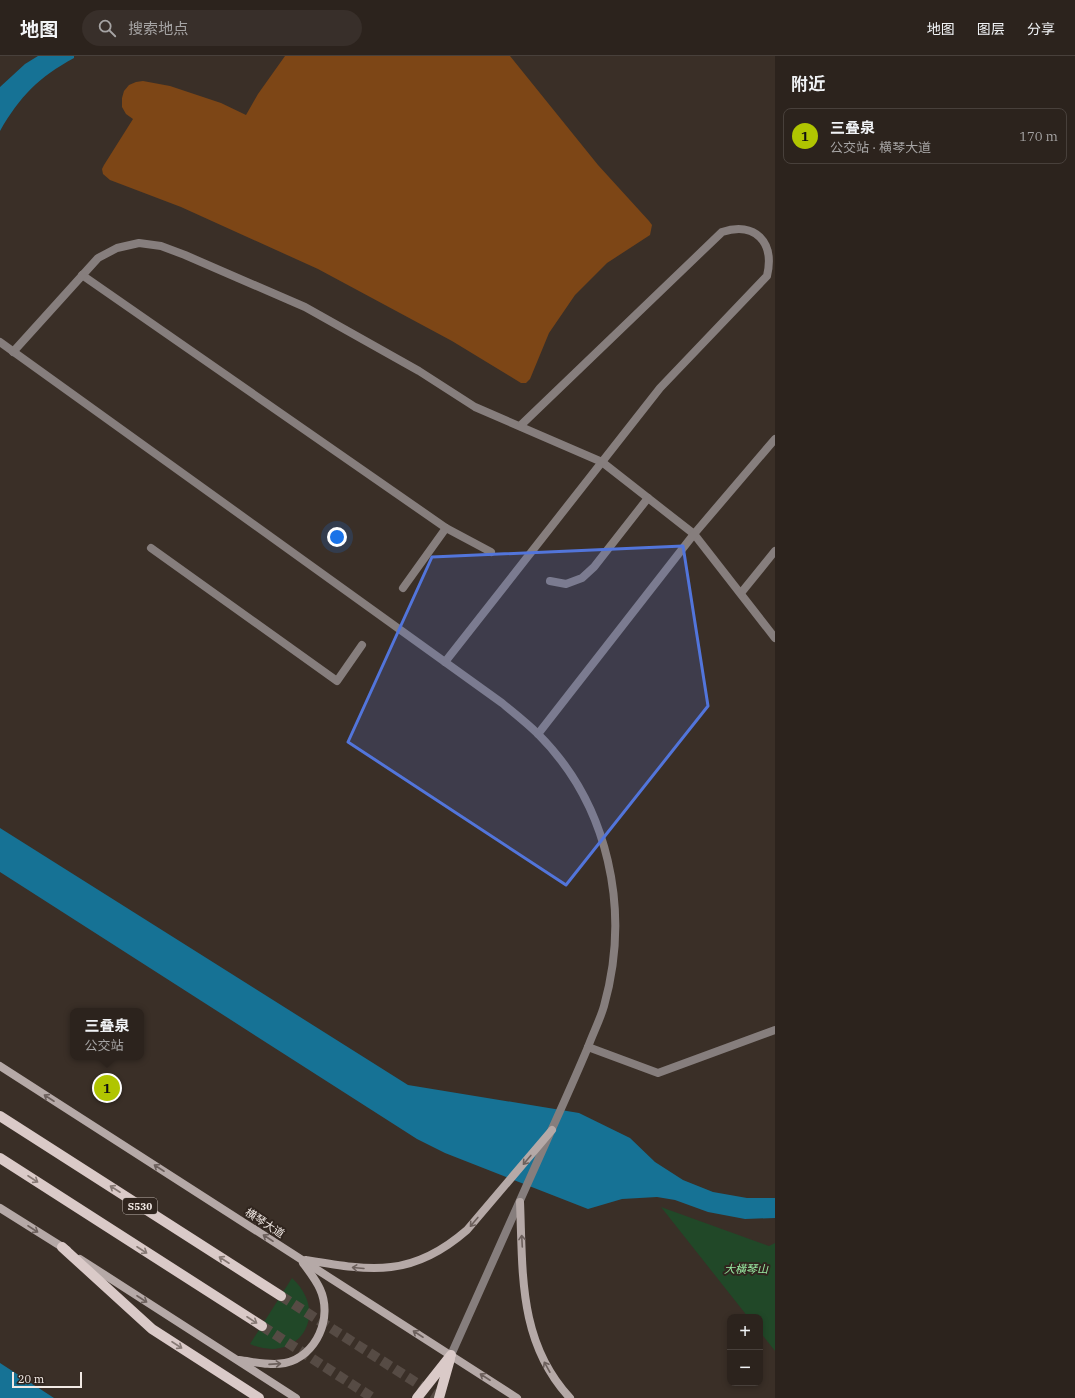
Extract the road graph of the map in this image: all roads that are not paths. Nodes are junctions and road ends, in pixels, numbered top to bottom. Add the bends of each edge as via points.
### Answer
1 (82, 275) junction
2 (0, 342) edge
3 (14, 352) junction
4 (520, 426) junction
5 (775, 439) edge
6 (602, 462) junction
7 (648, 498) junction
8 (446, 528) junction
9 (694, 534) junction
10 (151, 548) dead end
11 (775, 551) edge
12 (491, 552) dead end
13 (550, 581) dead end
14 (403, 588) dead end
15 (740, 593) junction
16 (775, 638) edge
17 (362, 645) dead end
18 (445, 662) junction
19 (538, 734) junction
20 (775, 1030) edge
21 (588, 1047) junction
22 (0, 1066) edge
23 (0, 1116) edge
24 (552, 1130) junction
25 (0, 1158) edge
26 (520, 1202) junction
27 (0, 1208) edge
28 (62, 1247) junction
29 (301, 1259) junction
30 (281, 1296) tunnel mouth
31 (262, 1326) tunnel mouth
32 (451, 1355) junction
33 (237, 1360) junction
34 (259, 1398) edge
35 (296, 1398) edge
36 (417, 1398) edge
37 (439, 1398) edge
38 (517, 1398) edge
39 (570, 1398) edge

1 - 3 street
1 - 4 street via 98,258 117,248 139,243 161,246 305,307 413,367 475,407
1 - 8 street
2 - 3 street
3 - 18 street
4 - 6 street
4 - 6 street via 722,232 735,228 749,230 761,237 769,249 771,263 767,276 660,388
5 - 9 street
6 - 7 street
6 - 18 street
7 - 9 street
7 - 13 street via 594,567 582,578 566,584
8 - 12 street
8 - 14 street
9 - 15 street
9 - 19 street
10 - 17 street via 337,681
11 - 15 street
15 - 16 street
18 - 19 street via 502,703
19 - 21 street via 565,766 587,802 603,842 613,883 616,924 613,967 604,1008
20 - 21 street via 658,1073
21 - 24 street
29 -> 22 main road, 横琴大道
30 -> 23 main road, S530
24 - 26 street
24 -> 29 main road via 467,1230 433,1255 393,1268 372,1269
25 -> 31 main road
26 - 32 street
39 -> 26 main road via 548,1370 530,1325 525,1302
27 -> 28 main road
28 -> 33 main road
28 -> 34 main road via 152,1329
32 -> 29 main road, 横琴大道
33 -> 29 main road via 271,1365 287,1363 312,1346 320,1333 325,1303 320,1289
32 - 36 main road
32 - 37 main road
38 -> 32 main road, 横琴大道
33 - 35 main road

